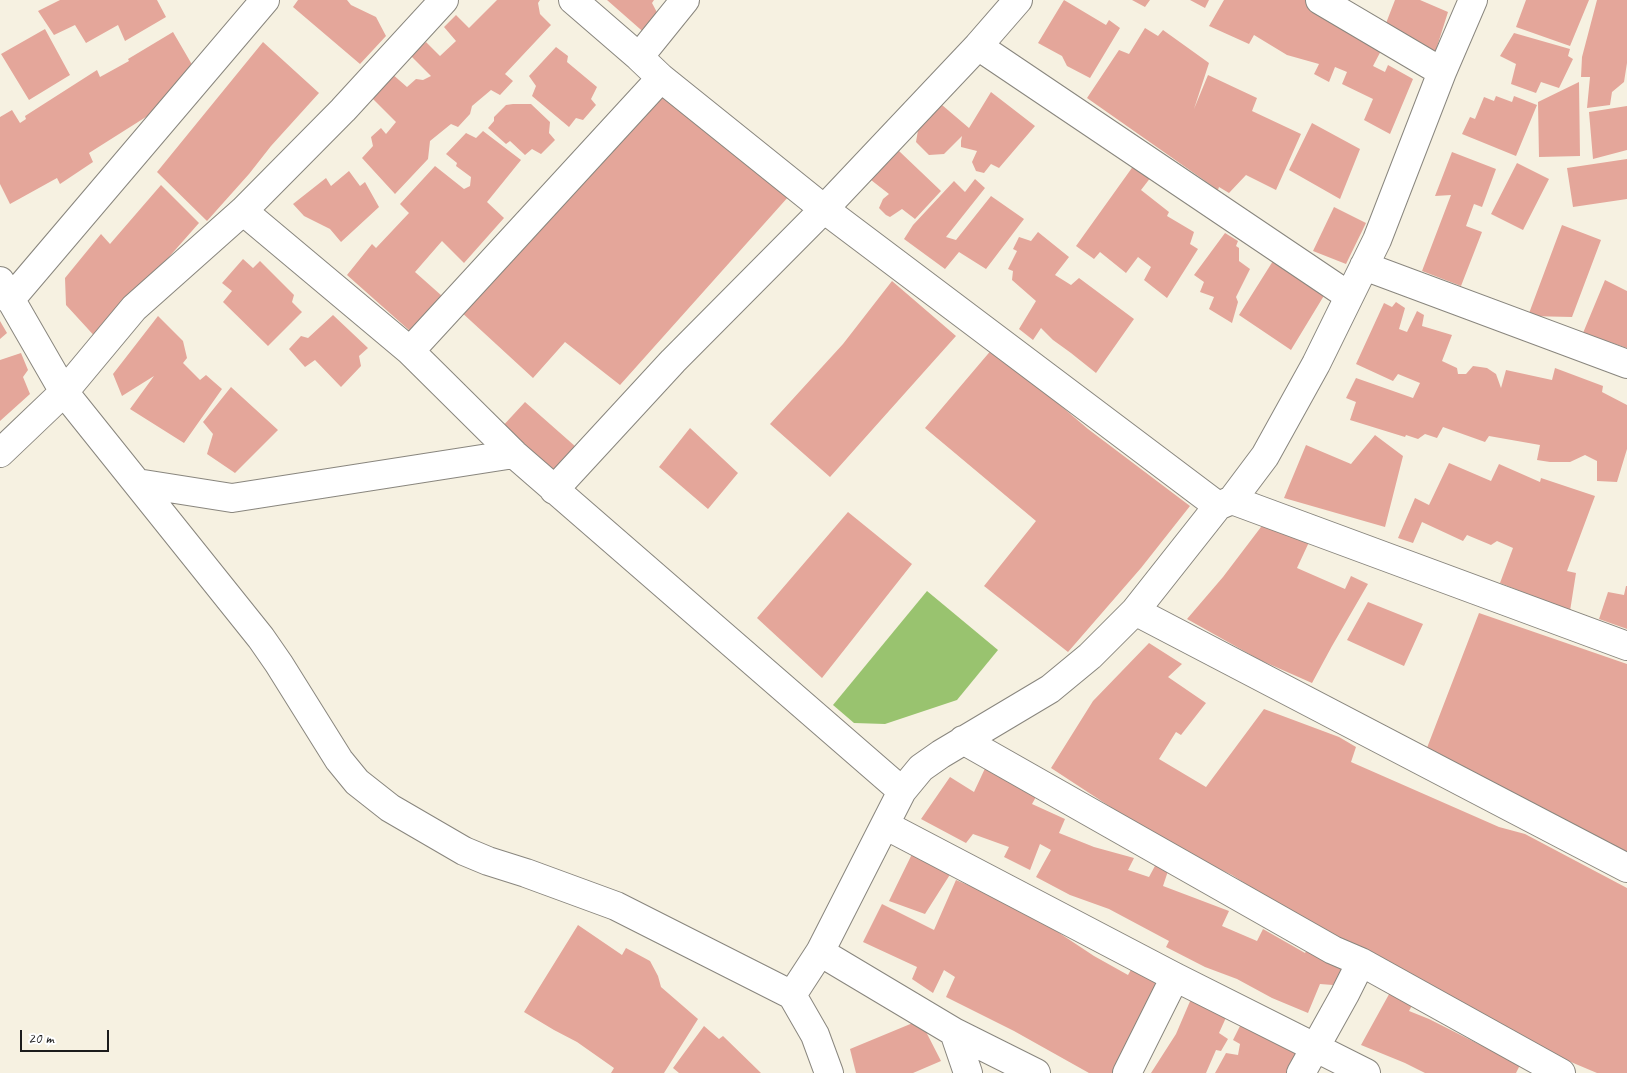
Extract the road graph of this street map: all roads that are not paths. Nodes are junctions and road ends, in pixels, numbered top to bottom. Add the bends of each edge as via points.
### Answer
1 (265, 0) edge
2 (444, 0) edge
3 (573, 0) edge
4 (686, 0) edge
5 (1018, 0) edge
6 (1320, 0) edge
7 (1473, 0) edge
8 (978, 46) junction
9 (639, 57) junction
10 (1442, 72) junction
11 (661, 78) junction
12 (824, 209) junction
13 (243, 211) junction
14 (1364, 266) junction
15 (5, 291) edge
16 (1349, 296) junction
17 (410, 351) junction
18 (1627, 364) edge
19 (64, 392) junction
20 (0, 453) edge
21 (514, 454) junction
22 (137, 483) junction
23 (554, 490) junction
24 (1225, 503) junction
25 (1135, 611) junction
26 (1627, 646) edge
27 (963, 740) junction
28 (902, 791) junction
29 (885, 825) junction
30 (1627, 868) edge
31 (820, 952) junction
32 (1361, 962) junction
33 (1176, 977) junction
34 (792, 995) junction
35 (954, 1032) junction
36 (1316, 1048) junction
37 (829, 1073) edge
38 (968, 1073) edge
39 (1036, 1073) edge
40 (1127, 1073) edge
41 (1301, 1073) edge
42 (1366, 1073) edge
43 (1561, 1073) edge

1 - 15 street
2 - 13 street via 343,110
3 - 9 street
4 - 9 street
5 - 8 street
6 - 10 street
7 - 10 street
8 - 12 street
8 - 16 street
9 - 11 street
10 - 14 street
11 - 12 street
11 - 17 street
12 - 23 street via 673,361
12 - 24 street
13 - 17 street
13 - 19 street via 134,308
14 - 16 street
14 - 18 street
15 - 19 street
16 - 24 street via 1265,456
17 - 21 street
19 - 20 street
19 - 22 street
21 - 22 street via 232,498
21 - 23 street
22 - 34 street via 261,638 340,760 368,792 464,851 616,906
23 - 28 street
24 - 25 street
24 - 26 street
25 - 27 street via 1090,656 1050,689
25 - 30 street
27 - 28 street via 921,768
27 - 32 street via 1333,950
28 - 29 street
29 - 31 street
29 - 33 street
31 - 34 street
31 - 35 street
32 - 36 street
32 - 43 street
33 - 36 street
33 - 40 street
34 - 37 street via 815,1035
35 - 38 street
35 - 39 street
36 - 41 street
36 - 42 street

